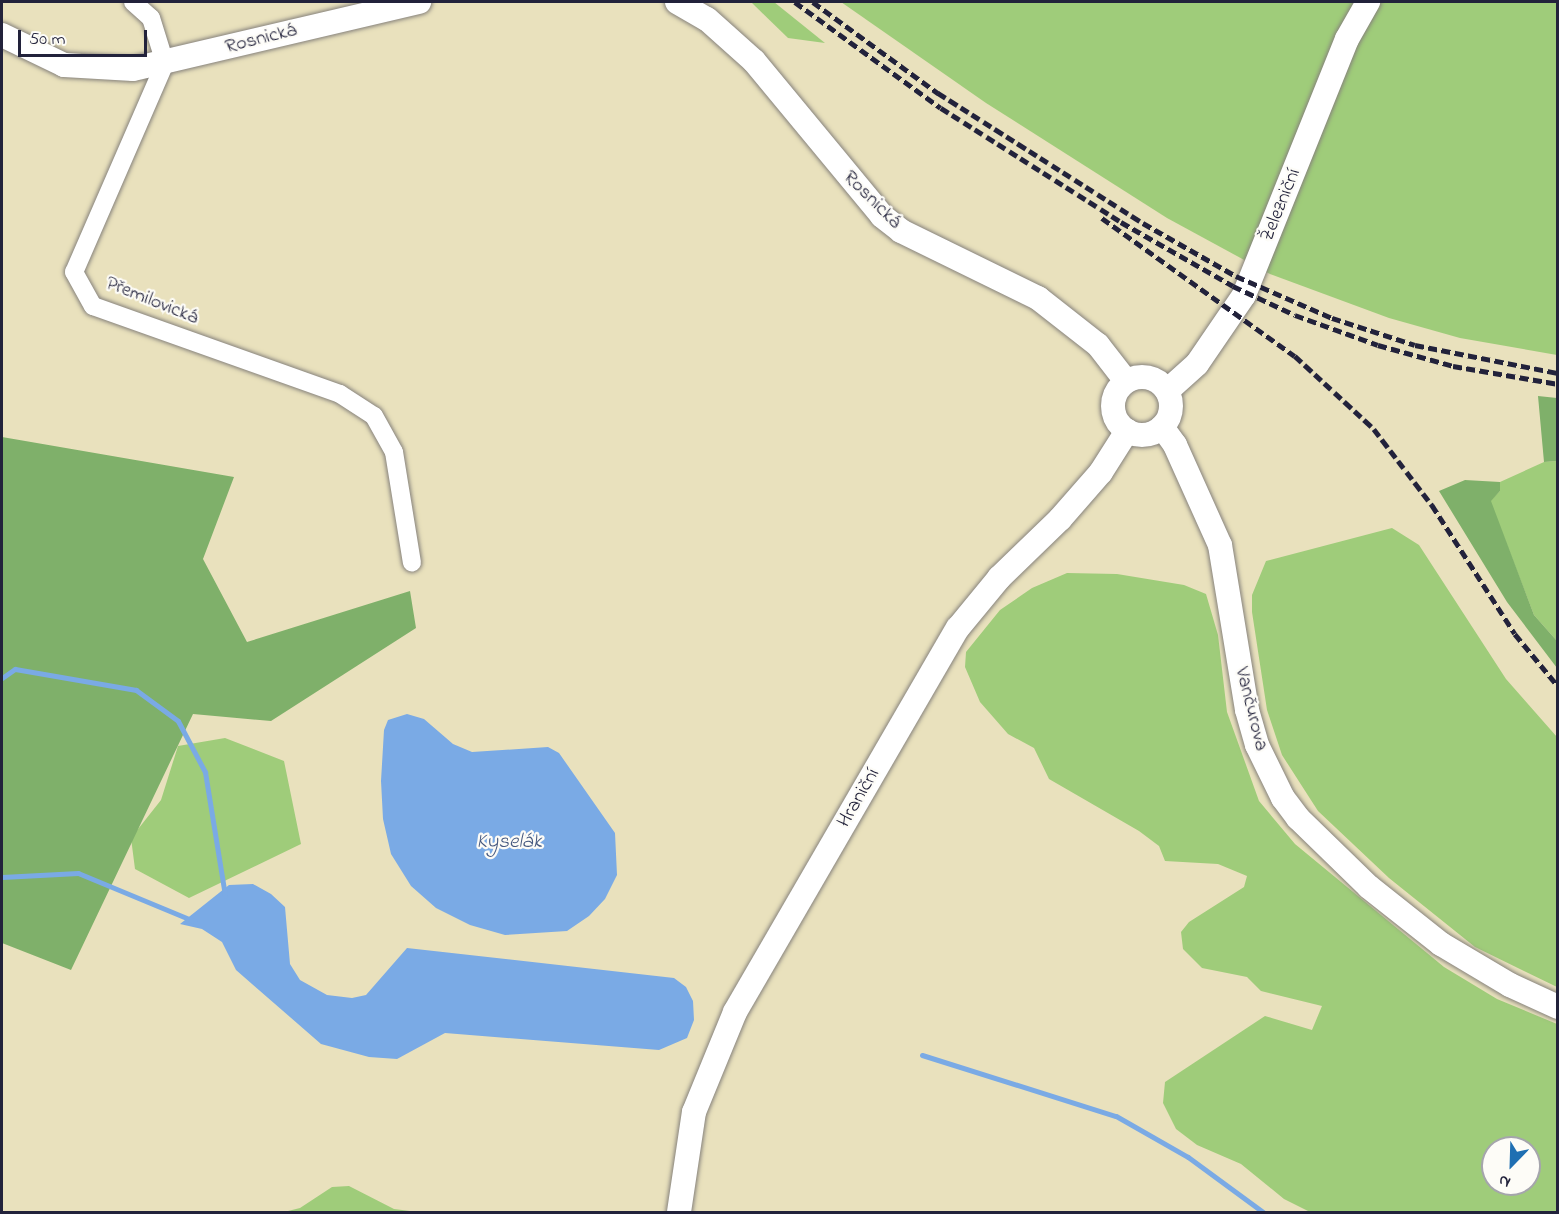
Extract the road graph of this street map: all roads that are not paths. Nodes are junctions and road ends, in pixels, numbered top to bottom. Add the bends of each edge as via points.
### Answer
1 (133, 2) edge
2 (419, 2) edge
3 (676, 2) edge
4 (1368, 2) edge
5 (2, 35) edge
6 (165, 63) junction
7 (1126, 381) junction
8 (1167, 391) junction
9 (1162, 427) junction
10 (1127, 431) junction
11 (411, 563) dead end
12 (1557, 1007) edge
13 (678, 1212) edge

1 - 6 street via 151,18
2 - 6 street, Rosnická
3 - 7 street, Rosnická via 707,19 754,61 882,216 901,231 1038,298 1098,345
4 - 8 street, Železniční via 1347,39 1244,295 1197,364
5 - 6 street, Rosnická via 64,64 108,69
6 - 11 street, Přemilovická via 74,272 93,306 340,394 374,416 394,452
7 - 8 street via 1149,377
7 - 10 street via 1116,392 1112,407 1117,421
8 - 9 street via 1170,413
9 - 10 street via 1142,435
9 - 12 street, Vančurova via 1175,445 1220,545 1247,710 1257,746 1283,798 1298,818 1369,887 1442,944 1491,975
10 - 13 street, Hraniční via 1101,472 1060,519 999,578 958,628 735,1012 694,1112

